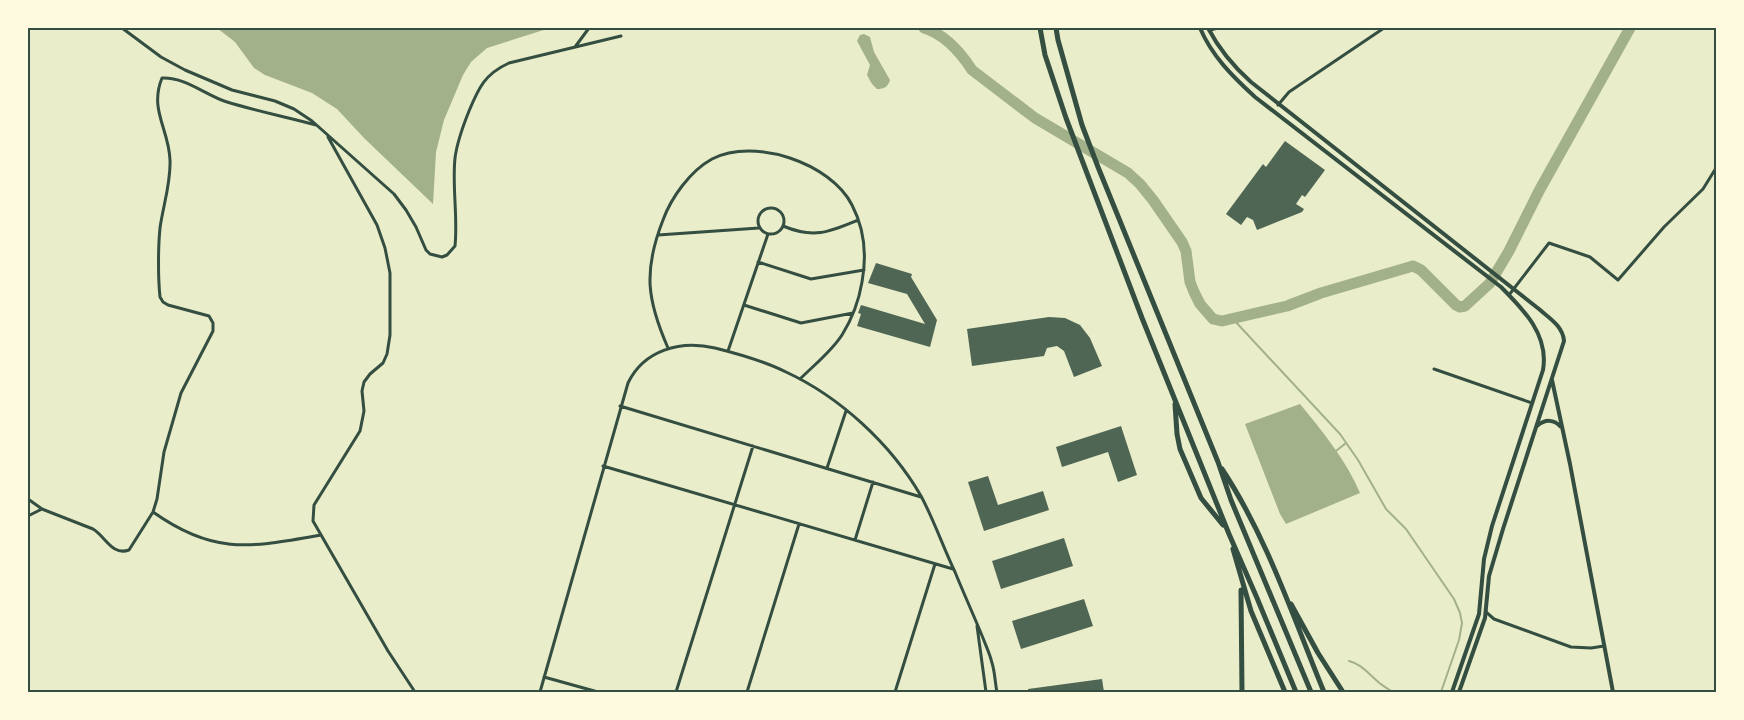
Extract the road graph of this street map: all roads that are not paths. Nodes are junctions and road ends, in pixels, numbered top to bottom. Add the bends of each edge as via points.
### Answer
1 (122, 28) edge
2 (589, 28) edge
3 (1040, 28) edge
4 (1056, 28) edge
5 (1200, 28) edge
6 (1218, 28) edge
7 (1384, 28) edge
8 (1209, 29) edge
9 (621, 36) dead end
10 (575, 47) junction
11 (1278, 105) junction
12 (316, 125) junction
13 (327, 134) junction
14 (1716, 168) edge
15 (858, 220) junction
16 (783, 226) junction
17 (759, 228) junction
18 (768, 234) junction
19 (658, 235) junction
20 (758, 262) junction
21 (864, 270) junction
22 (1514, 288) junction
23 (1508, 295) junction
24 (744, 305) junction
25 (853, 313) junction
26 (668, 348) junction
27 (728, 352) junction
28 (1434, 369) dead end
29 (1551, 378) junction
30 (800, 379) junction
31 (1174, 399) junction
32 (1532, 403) junction
33 (620, 406) junction
34 (846, 411) junction
35 (1535, 430) junction
36 (1563, 432) junction
37 (752, 446) junction
38 (1218, 462) junction
39 (604, 466) junction
40 (826, 468) junction
41 (872, 482) junction
42 (921, 497) junction
43 (28, 499) edge
44 (734, 505) junction
45 (42, 509) junction
46 (153, 512) junction
47 (28, 516) edge
48 (799, 524) junction
49 (1228, 532) junction
50 (321, 535) junction
51 (855, 540) junction
52 (935, 564) junction
53 (953, 569) junction
54 (1239, 574) junction
55 (1482, 574) junction
56 (1489, 576) junction
57 (1279, 581) junction
58 (1486, 612) junction
59 (976, 621) junction
60 (1605, 646) junction
61 (544, 677) junction
62 (415, 692) edge
63 (540, 692) edge
64 (598, 692) edge
65 (676, 692) edge
66 (747, 692) edge
67 (895, 692) edge
68 (986, 692) edge
69 (997, 692) edge
70 (1242, 692) edge
71 (1284, 692) edge
72 (1296, 692) edge
73 (1311, 692) edge
74 (1324, 692) edge
75 (1343, 692) edge
76 (1452, 692) edge
77 (1459, 692) edge
78 (1613, 692) edge

1 - 12 street via 153,52 185,70 232,90 294,109
2 - 10 street
3 - 31 main road via 1066,118
4 - 38 main road via 1082,125
5 - 23 street via 1218,60 1255,97
6 - 8 street
7 - 11 street via 1289,92
8 - 11 street via 1229,61
9 - 10 street
10 - 13 street via 509,63 498,68 480,85 456,150 455,246 442,257 426,250 416,226 394,194
11 - 22 street
12 - 13 street
12 - 46 street via 228,102 183,81 162,78 157,106 170,164 160,230 160,297 168,305 209,316 214,323 213,331 181,393 164,452
13 - 50 street via 377,225 386,248 390,273 390,335 383,363 364,382 360,431 314,505 312,521
14 - 22 street via 1703,189 1664,227 1618,280 1590,257 1549,243
15 - 16 street via 823,233 804,233
15 - 19 street via 848,197 810,166 785,157 743,151 711,160 694,174 670,204
15 - 21 street via 865,242
16 - 17 street via 782,213 771,207 765,208 758,216
16 - 18 street via 778,232
17 - 18 street
17 - 19 street
18 - 20 street
19 - 26 street via 651,262 650,294
20 - 21 street via 811,279
20 - 24 street
21 - 25 street
22 - 23 street
22 - 29 street via 1553,321 1563,335 1564,341
23 - 32 street via 1532,320 1540,335 1545,360
24 - 25 street via 801,322
24 - 27 street
25 - 30 street via 837,342
26 - 27 street via 695,346
26 - 33 street via 637,367
27 - 30 street via 772,365
28 - 32 street
29 - 35 street
29 - 36 street
30 - 34 street
31 - 49 main road
31 - 49 main road via 1183,456 1204,503
32 - 55 street via 1492,526
33 - 37 street
33 - 39 street
34 - 40 street
34 - 42 street via 882,444
35 - 36 street via 1540,422 1549,420 1558,424
35 - 56 street
36 - 60 street
37 - 40 street
37 - 44 street
38 - 57 main road via 1240,497
38 - 73 main road
39 - 44 street
39 - 61 street
40 - 41 street
41 - 42 street
41 - 51 street
42 - 53 street
43 - 45 street
44 - 48 street
44 - 65 street
45 - 46 street via 93,529 112,548 124,552 133,545
45 - 47 street
46 - 50 street via 193,536 224,544 262,545
48 - 51 street
48 - 66 street
49 - 54 main road
49 - 72 main road
50 - 62 street
51 - 52 street
52 - 53 street
52 - 67 street
53 - 59 street
54 - 70 main road
54 - 71 main road
55 - 56 street
55 - 76 street via 1479,614
56 - 58 street
57 - 74 main road
57 - 75 main road
58 - 60 street via 1494,619 1571,647
58 - 77 street
59 - 68 street
59 - 69 street via 992,663
60 - 78 street
61 - 63 street
61 - 64 street

